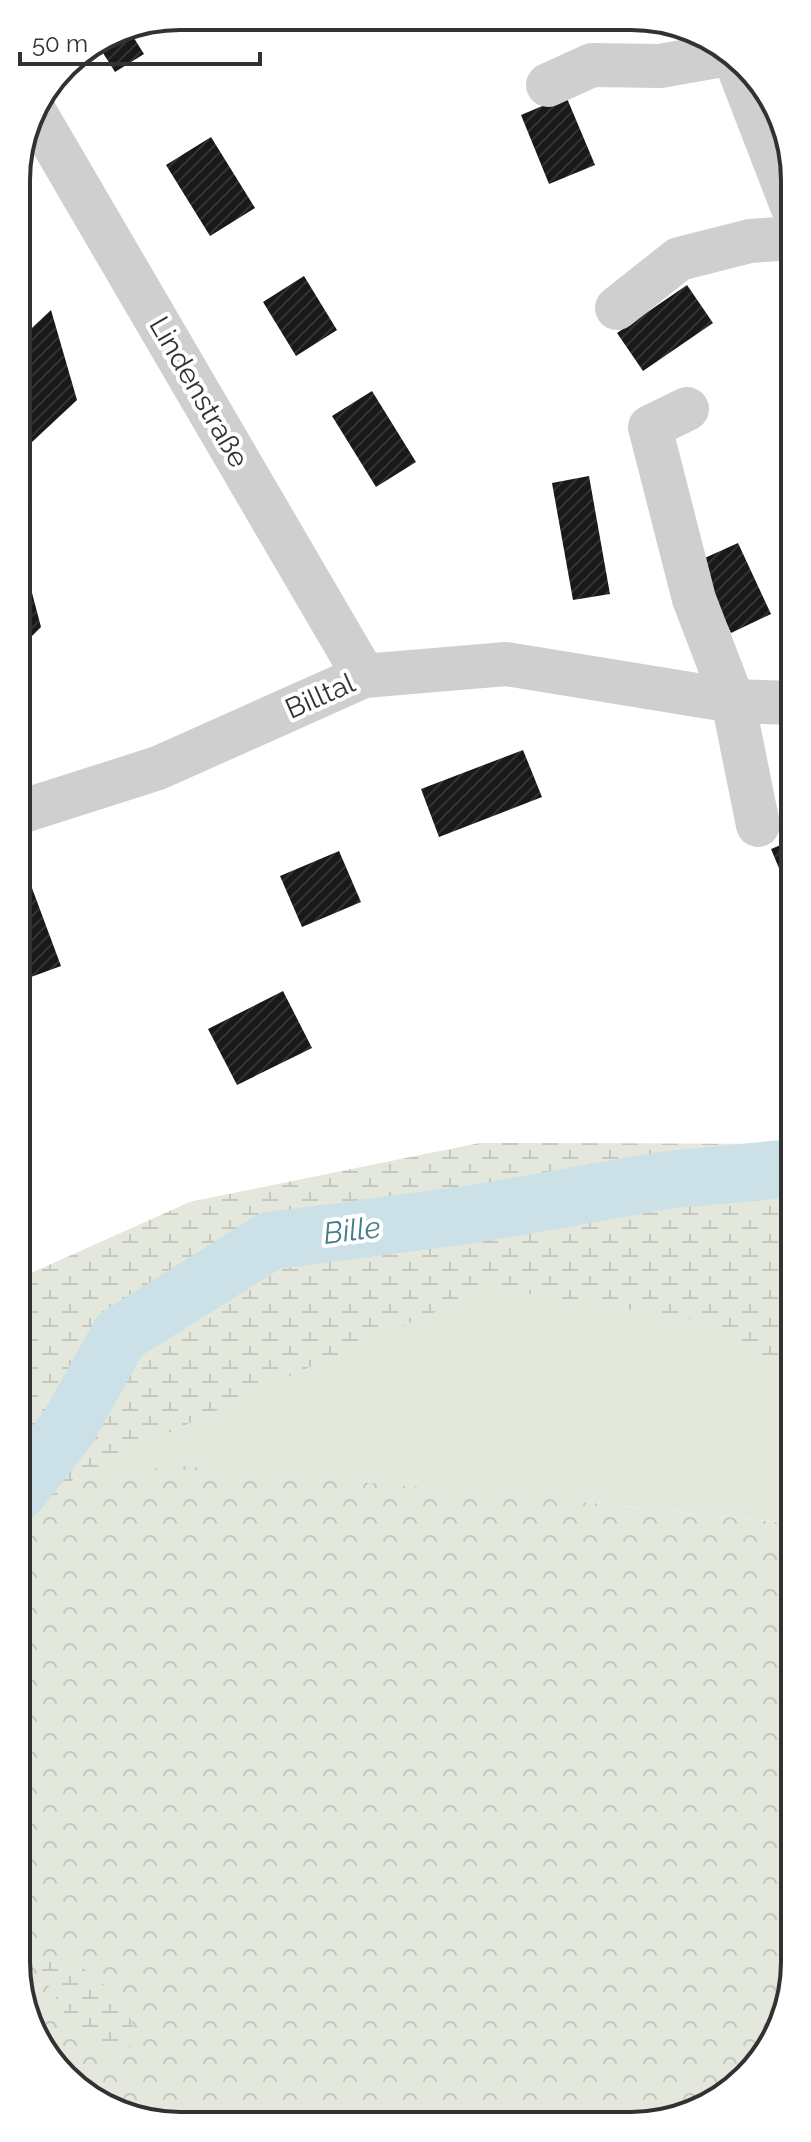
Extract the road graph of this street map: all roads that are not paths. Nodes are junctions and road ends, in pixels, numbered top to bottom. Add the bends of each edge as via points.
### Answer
1 (716, 56) edge
2 (744, 83) edge
3 (548, 85) dead end
4 (41, 123) edge
5 (781, 177) edge
6 (781, 239) edge
7 (617, 308) dead end
8 (687, 409) dead end
9 (364, 676) junction
10 (733, 701) junction
11 (781, 703) edge
12 (30, 809) edge
13 (758, 825) dead end

1 - 3 street via 660,66 592,65
2 - 5 street
4 - 9 street, Lindenstraße
6 - 7 street via 679,259
8 - 10 street via 650,427 694,599
9 - 10 street, Billtal via 506,664
9 - 12 street, Billtal via 158,768
10 - 11 street, Billtal
10 - 13 street

